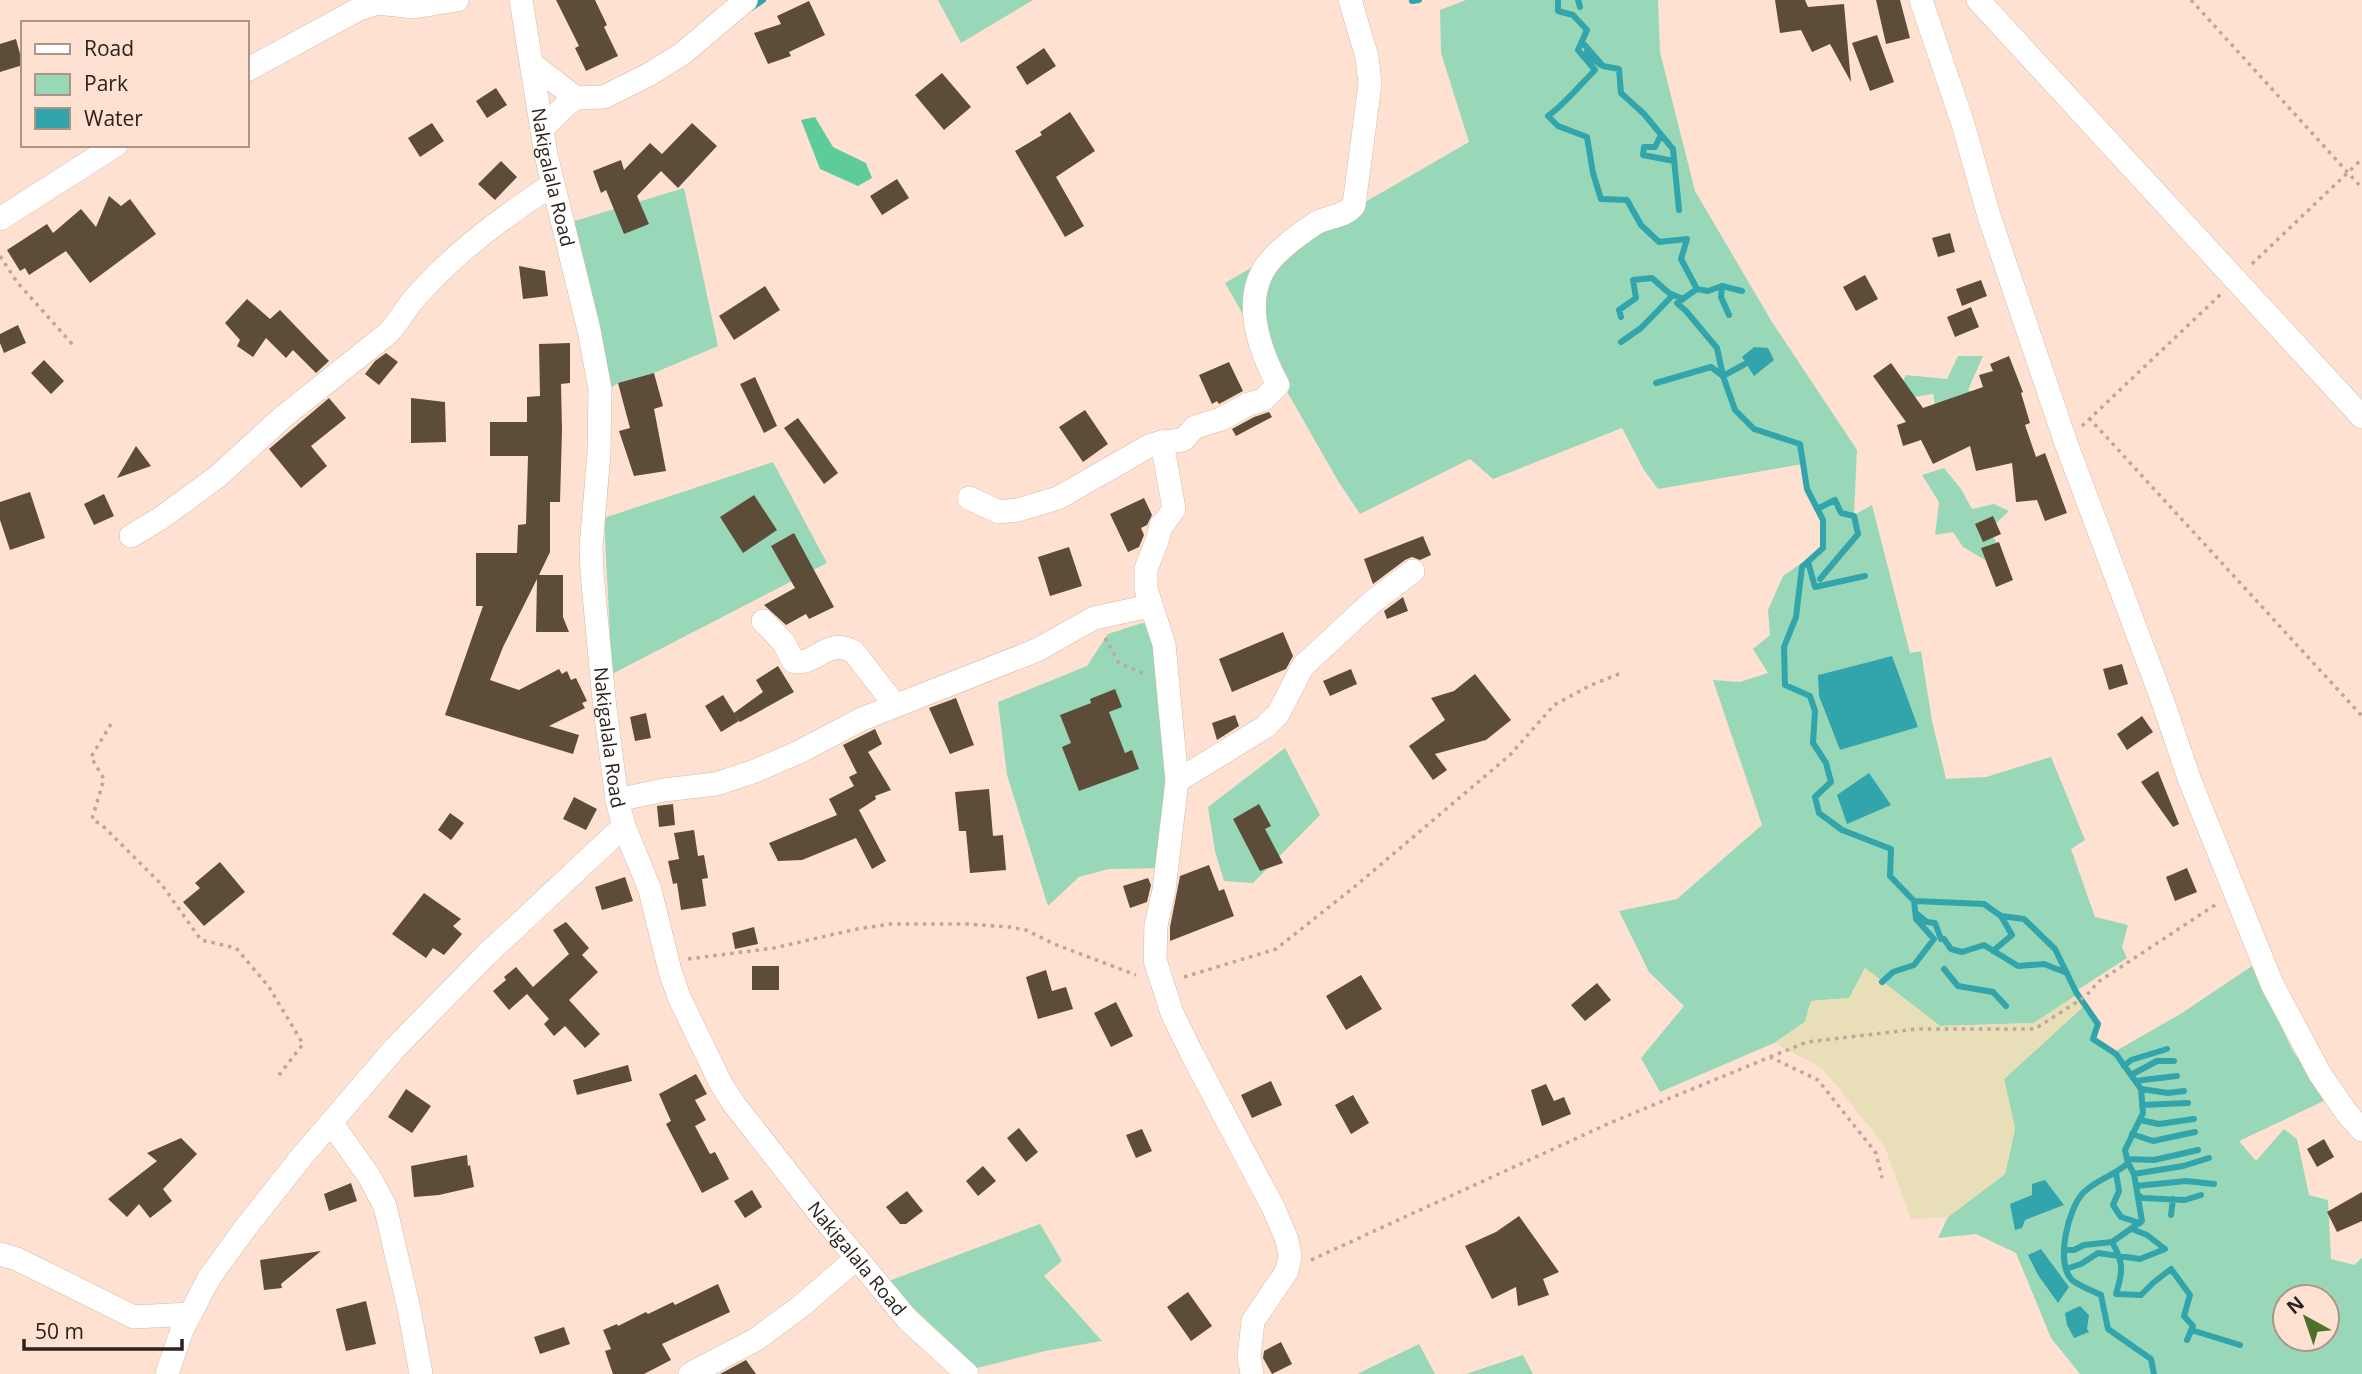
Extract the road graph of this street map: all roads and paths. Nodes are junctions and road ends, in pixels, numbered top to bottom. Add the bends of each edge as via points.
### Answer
1 (457, 0) edge
2 (522, 0) edge
3 (746, 0) edge
4 (1350, 0) edge
5 (1921, 0) edge
6 (1978, 0) edge
7 (2190, 0) edge
8 (346, 8) edge
9 (532, 64) junction
10 (248, 69) edge
11 (576, 98) junction
12 (542, 129) junction
13 (113, 147) edge
14 (2362, 159) edge
15 (2348, 173) junction
16 (552, 185) junction
17 (2362, 188) edge
18 (0, 219) edge
19 (0, 256) edge
20 (2235, 280) junction
21 (72, 345) dead end
22 (2362, 417) edge
23 (2089, 418) junction
24 (1163, 442) junction
25 (2066, 443) junction
26 (969, 498) dead end
27 (131, 536) dead end
28 (1413, 571) dead end
29 (1150, 606) junction
30 (1094, 618) junction
31 (763, 621) dead end
32 (1621, 673) dead end
33 (1168, 685) junction
34 (895, 705) junction
35 (2362, 716) edge
36 (111, 724) dead end
37 (1177, 781) junction
38 (617, 800) junction
39 (624, 826) junction
40 (2234, 892) junction
41 (668, 962) junction
42 (1163, 983) junction
43 (1770, 1056) junction
44 (276, 1079) dead end
45 (332, 1124) junction
46 (2362, 1130) edge
47 (1882, 1178) dead end
48 (0, 1254) edge
49 (857, 1258) junction
50 (1287, 1271) junction
51 (190, 1314) junction
52 (167, 1374) edge
53 (421, 1374) edge
54 (690, 1374) edge
55 (967, 1374) edge
56 (1252, 1374) edge

1 - 8 street via 414,7 379,3
2 - 9 street, Nakigalala Road
3 - 11 street via 650,74 604,97
4 - 24 street via 1370,84 1354,205 1349,212 1317,223 1291,242 1267,264 1257,284 1257,330 1264,358 1279,385 1263,400 1195,427 1184,440
5 - 25 street
6 - 20 street
7 - 15 path
8 - 10 street
9 - 11 street
9 - 12 street, Nakigalala Road
11 - 12 street
12 - 16 street, Nakigalala Road
13 - 18 street
14 - 15 path
15 - 17 path
15 - 20 path
16 - 27 street via 486,230 414,299 387,334 217,477
16 - 38 street, Nakigalala Road via 600,389 592,573
19 - 21 path
20 - 22 street
20 - 23 path
23 - 25 path
23 - 35 path
24 - 26 street via 1058,498 1018,510 999,512
24 - 29 street via 1174,509 1161,525 1146,569
25 - 40 street
28 - 37 street via 1303,666 1278,714 1265,727
29 - 30 street
29 - 33 street via 1164,644
30 - 33 path via 1119,663
30 - 34 street via 1037,650
31 - 34 street via 784,643 793,661 800,663 836,646 853,652
32 - 42 path via 1554,705 1510,755 1276,949
33 - 37 street
34 - 38 street via 755,771 716,784
36 - 44 path via 91,757 104,779 92,819 162,885 201,940 236,948 268,987 303,1044
37 - 42 street via 1156,925 1155,960
38 - 39 street, Nakigalala Road
39 - 41 street, Nakigalala Road via 650,890
39 - 45 street via 395,1048
40 - 43 path via 2035,1029 1917,1029 1807,1042
40 - 46 street via 2302,1043
41 - 42 path via 774,948 890,923 968,924 1026,930 1097,962
41 - 49 street, Nakigalala Road via 679,997 721,1084
42 - 50 street via 1172,1013 1287,1240
43 - 47 path via 1818,1080 1876,1153
43 - 50 path via 1612,1122
45 - 51 street via 246,1227 209,1278
45 - 53 street via 385,1206
48 - 51 street via 134,1317
49 - 54 street via 755,1340
49 - 55 street, Nakigalala Road via 908,1320
50 - 56 street via 1253,1321
51 - 52 street

